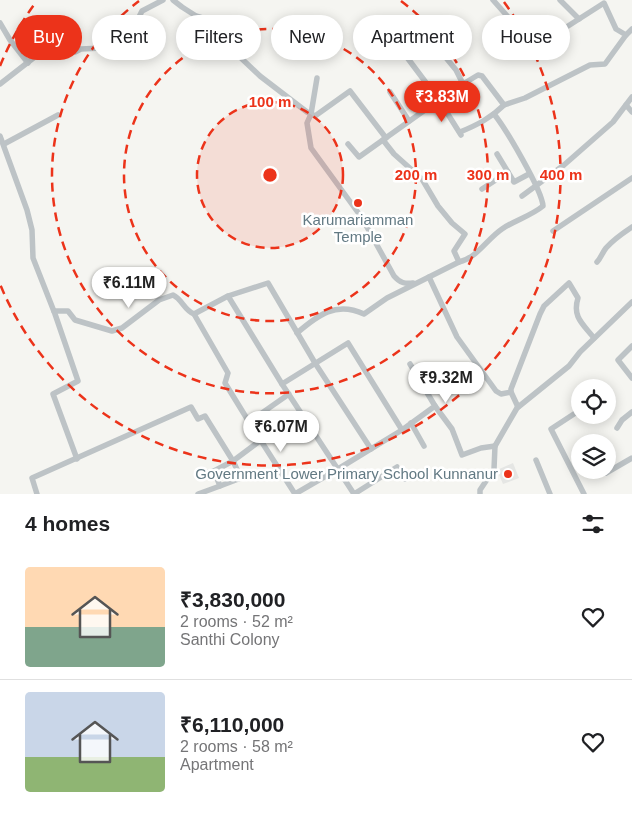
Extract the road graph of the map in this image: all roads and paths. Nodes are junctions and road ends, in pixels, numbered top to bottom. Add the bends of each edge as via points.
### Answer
1 (163, 0) edge
2 (173, 0) edge
3 (493, 0) edge
4 (560, 0) edge
5 (579, 19) junction
6 (0, 23) edge
7 (632, 29) edge
8 (625, 37) junction
9 (409, 60) edge
10 (448, 60) edge
11 (28, 62) junction
12 (317, 78) dead end
13 (0, 84) edge
14 (463, 84) junction
15 (390, 92) dead end
16 (632, 97) edge
17 (439, 100) junction
18 (504, 105) junction
19 (626, 105) junction
20 (632, 112) edge
21 (311, 114) junction
22 (494, 114) junction
23 (58, 115) dead end
24 (409, 120) junction
25 (0, 136) edge
26 (384, 139) junction
27 (4, 144) junction
28 (348, 144) dead end
29 (496, 154) dead end
30 (508, 172) junction
31 (529, 174) junction
32 (632, 178) edge
33 (535, 186) junction
34 (482, 189) dead end
35 (522, 196) dead end
36 (632, 227) edge
37 (553, 231) dead end
38 (459, 262) junction
39 (597, 262) dead end
40 (429, 277) junction
41 (416, 283) junction
42 (228, 296) junction
43 (632, 302) edge
44 (54, 311) junction
45 (194, 314) junction
46 (297, 333) junction
47 (594, 338) junction
48 (632, 346) edge
49 (315, 364) junction
50 (410, 364) dead end
51 (632, 378) edge
52 (282, 384) junction
53 (511, 392) junction
54 (289, 394) junction
55 (435, 406) junction
56 (518, 407) junction
57 (632, 412) edge
58 (571, 416) edge
59 (249, 422) junction
60 (411, 423) junction
61 (617, 428) dead end
62 (402, 430) junction
63 (261, 440) junction
64 (424, 446) dead end
65 (495, 446) junction
66 (371, 449) junction
67 (632, 458) edge
68 (77, 459) junction
69 (536, 460) dead end
70 (233, 461) junction
71 (616, 467) edge
72 (338, 470) junction
73 (214, 471) junction
74 (205, 472) dead end
75 (405, 480) dead end
76 (220, 486) junction
77 (37, 494) edge
78 (198, 494) edge
79 (295, 494) edge
80 (354, 494) edge
81 (479, 494) edge
82 (550, 494) edge
83 (584, 494) edge

1 - 11 street via 142,11 134,28 102,48 75,52 68,37 63,35
2 - 21 street via 196,16 209,20 260,76
3 - 5 street via 533,45
4 - 5 street
5 - 8 street via 604,4 616,29
6 - 11 street
7 - 8 street
8 - 18 street via 605,64 590,65 525,98
9 - 17 street
10 - 14 street
11 - 13 street
12 - 21 street
14 - 17 street
14 - 18 street via 482,76
15 - 24 street
16 - 19 street
17 - 22 street via 461,134
17 - 24 street
18 - 22 street
19 - 20 street
19 - 33 street via 613,122
21 - 26 street via 316,116 350,91
21 - 41 street via 307,123 311,148 362,218 394,276 405,284
22 - 31 street
23 - 27 street
24 - 26 street
25 - 27 street
26 - 28 street via 359,158
26 - 38 street via 394,154 422,179 438,206 465,234 454,251
27 - 44 street via 30,220 33,258
29 - 30 street
30 - 31 street via 514,182
30 - 34 street
31 - 33 street
32 - 37 street
33 - 35 street
33 - 38 street via 542,208 502,228 469,260
36 - 39 street via 604,250
38 - 40 street
40 - 41 street
40 - 53 street via 456,337 496,391 501,394
41 - 46 street via 364,314 342,308 324,313
42 - 45 street
42 - 46 street via 268,283
42 - 52 street
43 - 47 street
44 - 45 street via 68,311 75,320 112,331 122,328 159,300 173,294 187,311
44 - 68 street via 78,382 53,394
45 - 59 street via 228,373 224,383
46 - 49 street
47 - 53 street via 577,318 578,298 569,283 544,306
47 - 56 street via 569,366
48 - 51 street via 618,360
49 - 52 street
49 - 62 street via 348,343
49 - 66 street
50 - 55 street
52 - 54 street
53 - 56 street
54 - 59 street
54 - 72 street
55 - 60 street
55 - 65 street via 452,430 462,455
56 - 65 street
57 - 61 street
58 - 83 street via 551,429
59 - 63 street
60 - 62 street
60 - 64 street
62 - 66 street
63 - 70 street
63 - 79 street
65 - 81 street via 494,469
66 - 72 street
67 - 71 street
68 - 70 street via 191,407 198,419 205,416
68 - 77 street via 32,478
69 - 82 street
70 - 73 street
70 - 76 street via 241,478
72 - 79 street
72 - 80 street
73 - 74 street
73 - 76 street
75 - 80 street via 397,468
76 - 78 street

